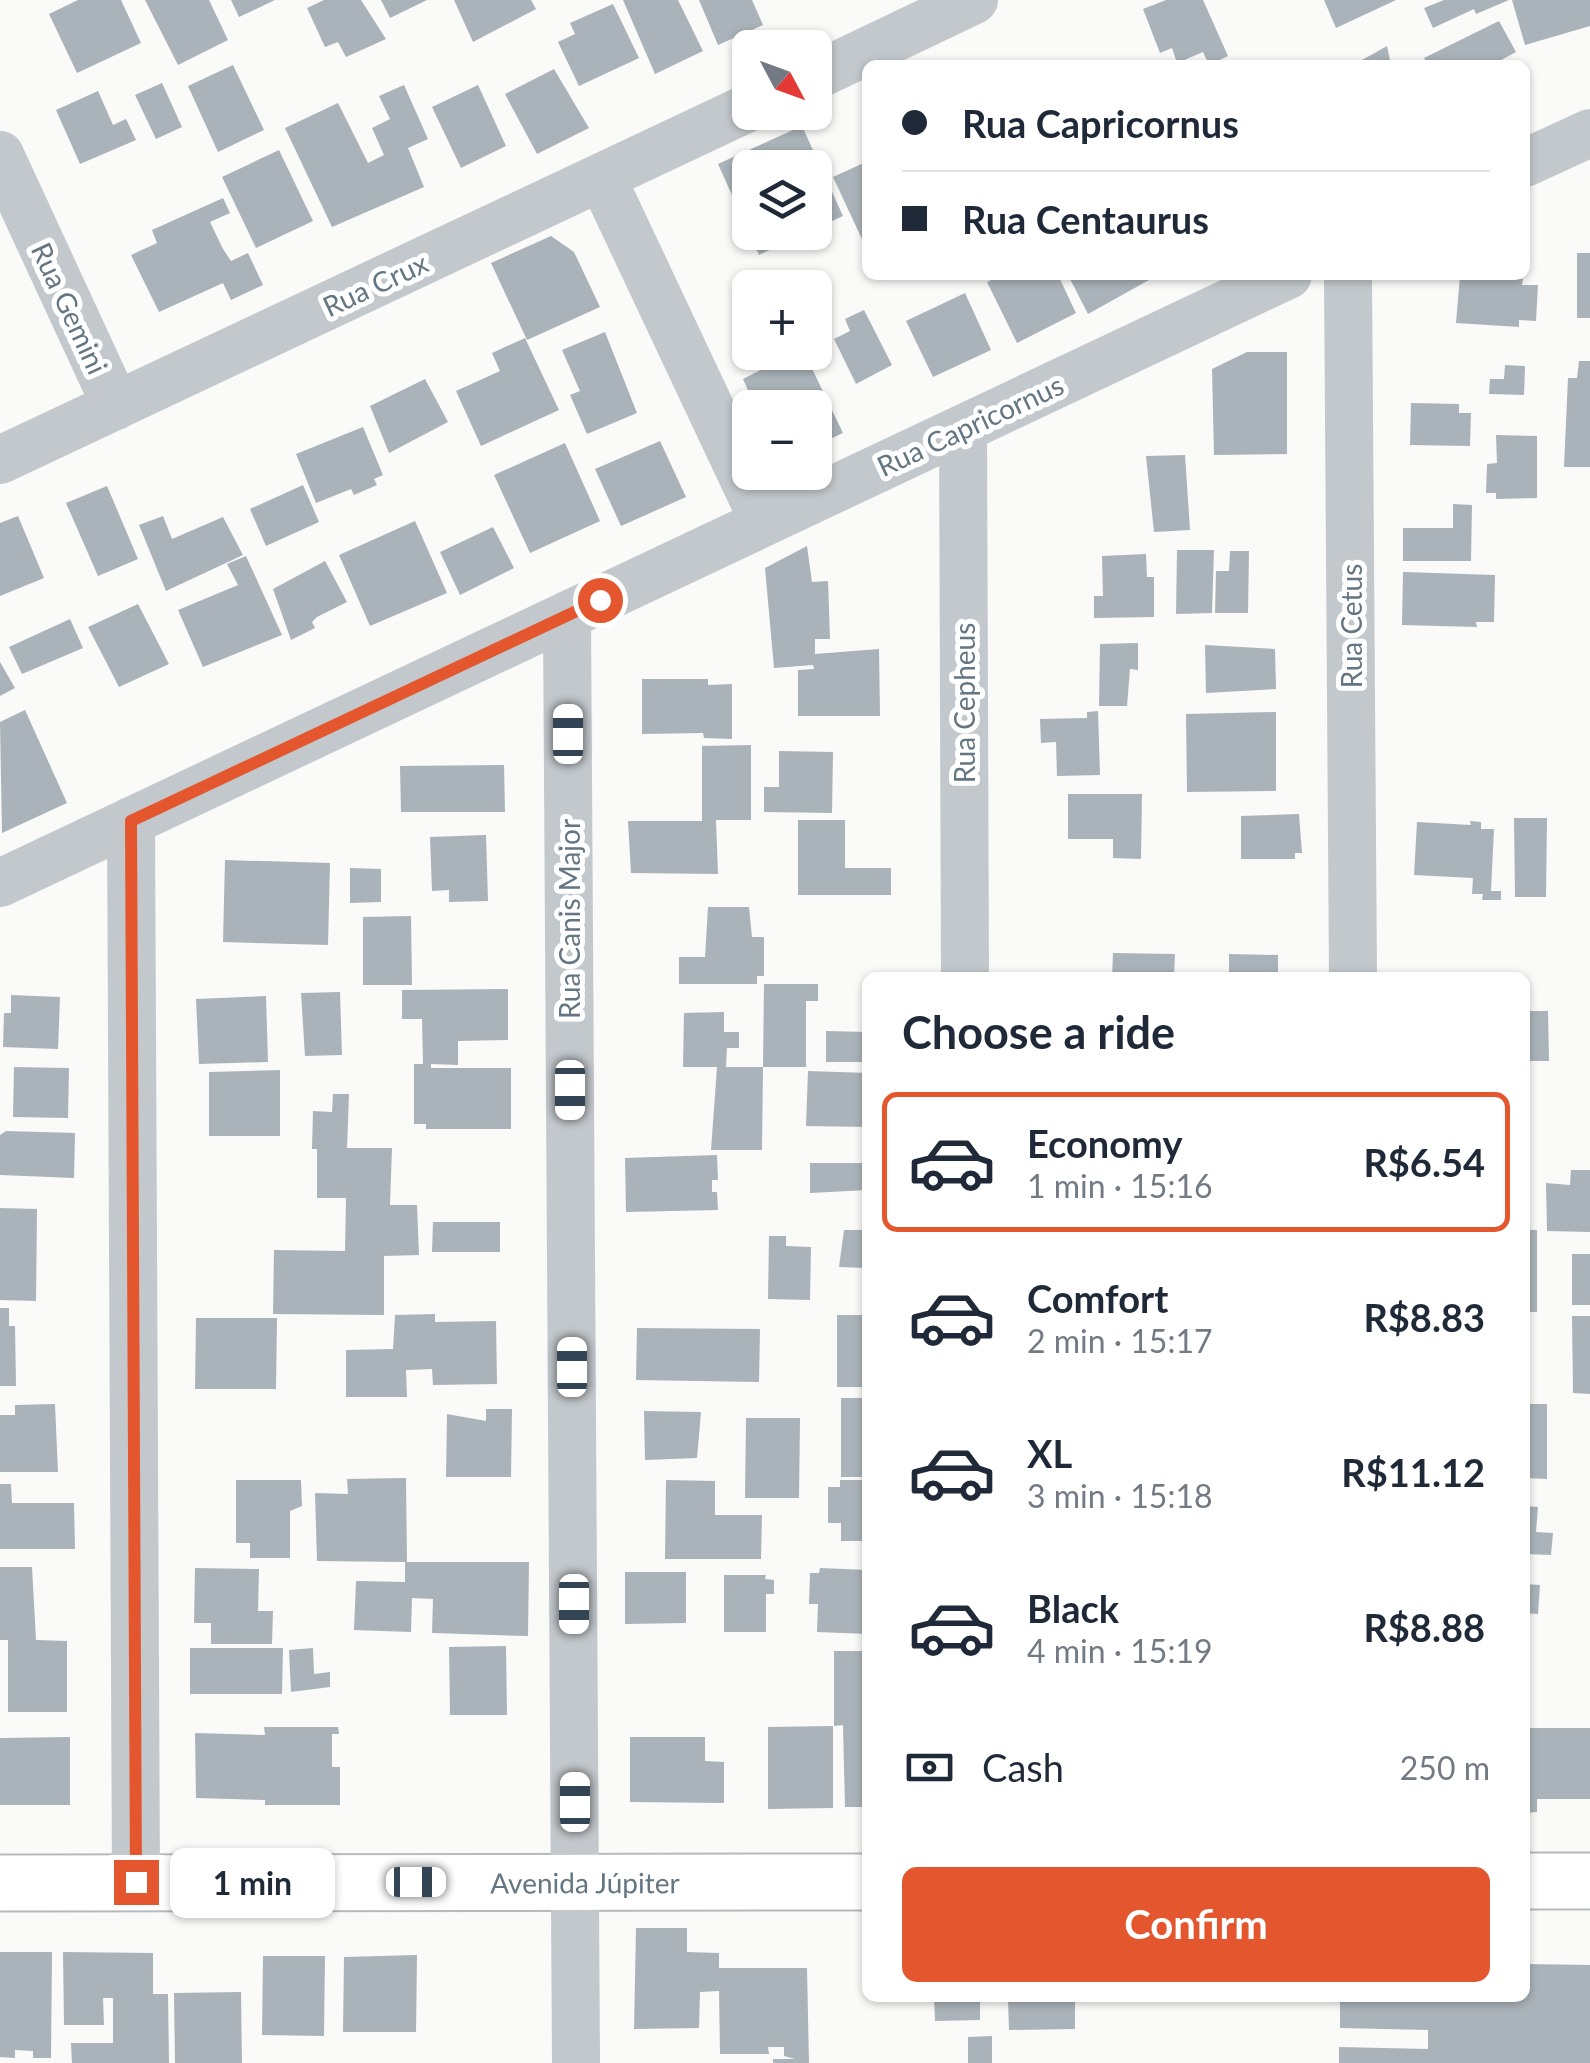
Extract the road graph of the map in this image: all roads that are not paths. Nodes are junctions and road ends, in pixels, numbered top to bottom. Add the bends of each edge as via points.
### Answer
1 (974, 0) edge
2 (832, 68) edge
3 (732, 116) edge
4 (1590, 132) edge
5 (0, 155) edge
6 (1530, 161) edge
7 (602, 178) junction
8 (1277, 280) edge
9 (1348, 280) edge
10 (116, 406) junction
11 (963, 429) junction
12 (0, 460) edge
13 (764, 522) junction
14 (567, 615) junction
15 (131, 821) junction
16 (0, 883) edge
17 (965, 972) edge
18 (1354, 972) edge
19 (1530, 1881) edge
20 (1590, 1881) edge
21 (0, 1882) edge
22 (136, 1882) junction
23 (575, 1882) junction
24 (862, 1882) edge
25 (576, 2063) edge

1 - 2 street
3 - 7 street, Rua Crux
4 - 6 street
5 - 10 street, Rua Gemini
7 - 10 street, Rua Crux
7 - 13 street
8 - 11 street, Rua Capricornus
9 - 18 street, Rua Cetus
10 - 12 street, Rua Crux
11 - 13 street, Rua Capricornus
11 - 17 street, Rua Cepheus
13 - 14 street, Rua Capricornus
14 - 15 street, Rua Capricornus
14 - 23 street, Rua Canis Major
15 - 16 street, Rua Capricornus
15 - 22 street
19 - 20 main road
21 - 22 main road, Avenida Júpiter
22 - 23 main road, Avenida Júpiter
23 - 24 main road, Avenida Júpiter
23 - 25 street, Rua Canis Major

